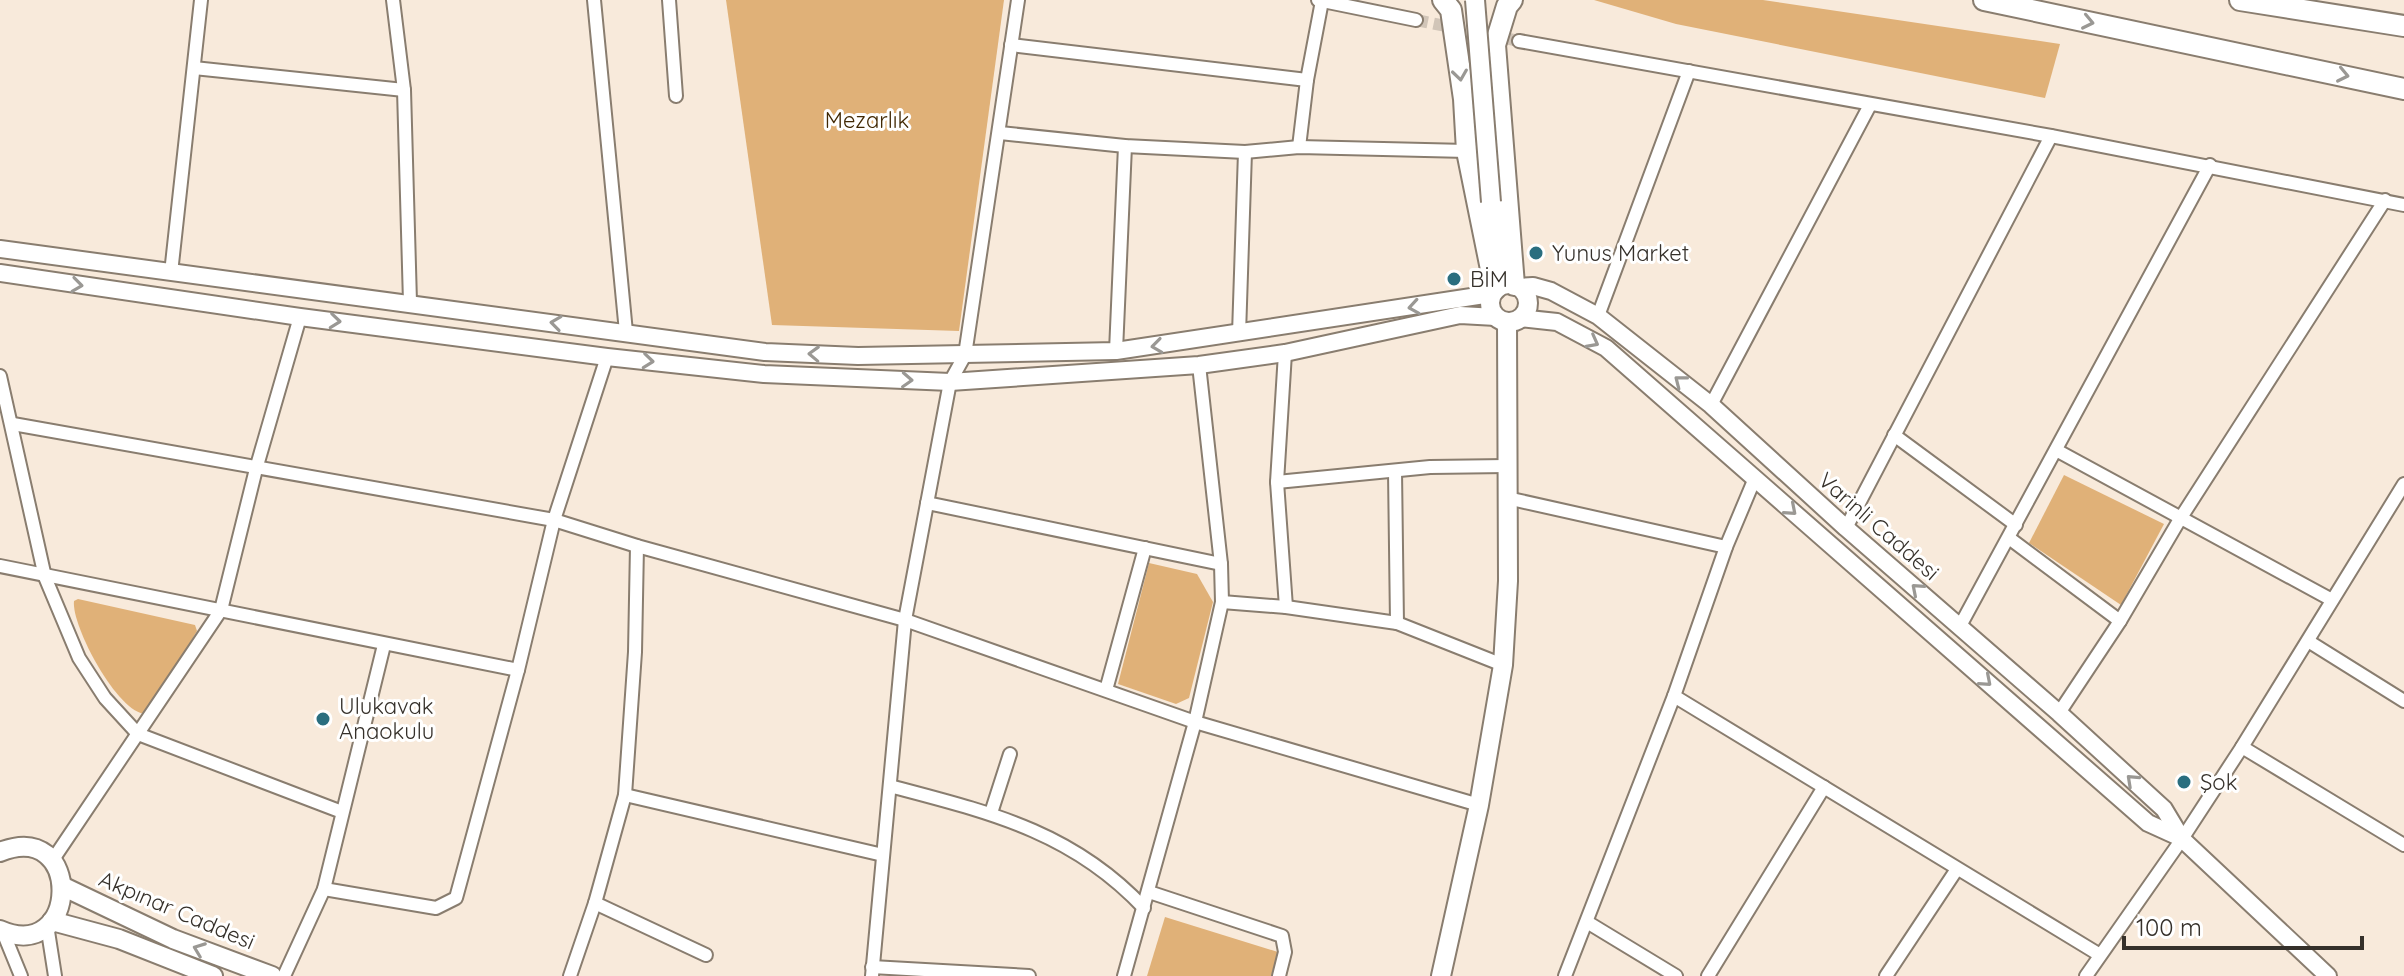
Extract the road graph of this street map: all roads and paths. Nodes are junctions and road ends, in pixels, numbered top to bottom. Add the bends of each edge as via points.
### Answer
1 (201, 0) edge
2 (393, 0) edge
3 (594, 0) edge
4 (669, 0) edge
5 (1018, 0) edge
6 (1320, 0) edge
7 (1443, 0) edge
8 (1475, 0) edge
9 (1512, 0) edge
10 (1984, 0) edge
11 (2240, 0) edge
12 (1416, 20) tunnel mouth
13 (2404, 26) edge
14 (1519, 41) tunnel mouth
15 (1011, 45) junction
16 (194, 68) junction
17 (1689, 71) junction
18 (1307, 80) junction
19 (2404, 89) edge
20 (404, 90) junction
21 (676, 96) dead end
22 (1870, 105) junction
23 (1000, 133) junction
24 (2051, 136) junction
25 (1125, 146) junction
26 (1299, 147) junction
27 (1467, 151) junction
28 (1245, 152) junction
29 (2210, 165) junction
30 (2385, 200) junction
31 (2404, 205) edge
32 (0, 249) edge
33 (0, 273) edge
34 (171, 273) junction
35 (1505, 288) junction
36 (410, 302) junction
37 (1598, 316) junction
38 (300, 317) junction
39 (1508, 319) junction
40 (626, 332) junction
41 (1239, 334) junction
42 (1116, 351) junction
43 (1285, 353) junction
44 (965, 355) junction
45 (607, 357) junction
46 (1199, 365) junction
47 (0, 376) edge
48 (950, 382) junction
49 (1711, 405) junction
50 (13, 424) junction
51 (1894, 435) junction
52 (2056, 450) junction
53 (1507, 466) junction
54 (256, 469) junction
55 (1395, 471) junction
56 (1755, 478) junction
57 (1277, 482) junction
58 (2404, 484) edge
59 (1507, 498) junction
60 (927, 503) junction
61 (2180, 519) junction
62 (554, 520) junction
63 (2016, 525) junction
64 (1846, 528) junction
65 (2009, 538) junction
66 (637, 546) junction
67 (1726, 547) junction
68 (1145, 548) junction
69 (1221, 564) junction
70 (0, 566) edge
71 (45, 577) junction
72 (2332, 600) junction
73 (1222, 602) junction
74 (1286, 607) junction
75 (221, 610) junction
76 (905, 620) junction
77 (2120, 621) junction
78 (1397, 623) junction
79 (1960, 626) junction
80 (2308, 641) junction
81 (384, 645) junction
82 (1503, 665) junction
83 (518, 670) junction
84 (1106, 690) junction
85 (1674, 696) junction
86 (2404, 701) edge
87 (2059, 713) junction
88 (1195, 722) junction
89 (138, 734) junction
90 (2242, 747) junction
91 (1010, 754) dead end
92 (890, 786) junction
93 (1824, 787) junction
94 (625, 795) junction
95 (1479, 805) junction
96 (342, 812) junction
97 (991, 813) junction
98 (2182, 839) junction
99 (2404, 845) edge
100 (0, 852) edge
101 (883, 855) junction
102 (52, 861) junction
103 (1957, 869) junction
104 (64, 887) junction
105 (324, 889) junction
106 (1149, 892) junction
107 (595, 903) junction
108 (1144, 908) junction
109 (1587, 922) junction
110 (50, 923) junction
111 (2, 931) edge
112 (706, 955) dead end
113 (2100, 955) junction
114 (872, 972) edge
115 (1443, 975) edge
116 (21, 976) edge
117 (55, 976) edge
118 (213, 976) edge
119 (272, 976) edge
120 (284, 976) edge
121 (570, 976) edge
122 (1029, 976) edge
123 (1124, 976) edge
124 (1279, 976) edge
125 (1565, 976) edge
126 (1676, 976) edge
127 (1708, 976) edge
128 (1886, 976) edge
129 (2086, 976) edge
130 (2328, 976) edge

1 - 16 street
2 - 20 street
3 - 40 street
4 - 21 street
5 - 15 street
6 - 12 street
6 - 18 street
7 -> 27 highway via 1451,10
8 - 35 main road, bridge via 1491,202
9 - 35 highway via 1495,45
10 -> 19 highway
11 - 13 highway
14 - 17 street
15 - 18 street
15 - 23 street
16 - 20 street
16 - 34 street
17 - 22 street
17 - 37 street
18 - 26 street
20 - 36 street
22 - 24 street
22 - 49 street
23 - 25 street
23 - 44 street
24 - 29 street
24 - 51 street
25 - 28 street
25 - 42 street
26 - 27 street
26 - 28 street
27 - 35 highway
28 - 41 street
29 - 30 street
29 - 52 street
30 - 31 street
30 - 61 street
32 - 34 street, Varinli Caddesi
33 -> 38 street, Varinli Caddesi
34 - 36 street, Varinli Caddesi
35 - 37 street, Varinli Caddesi via 1551,291
35 - 39 main road via 1490,309
35 - 39 main road via 1525,294 1527,304
35 -> 41 street, Varinli Caddesi
40 -> 36 street, Varinli Caddesi
49 -> 37 street, Varinli Caddesi
38 -> 45 street, Varinli Caddesi
38 - 54 street
39 - 43 street, Varinli Caddesi via 1460,315
39 - 53 main road
39 -> 56 street, Varinli Caddesi via 1557,322 1606,348
44 -> 40 street, Varinli Caddesi via 765,352
41 -> 42 street, Varinli Caddesi
42 - 44 street, Varinli Caddesi
43 - 46 street, Varinli Caddesi
43 - 57 street
44 - 48 street
45 -> 48 street, Varinli Caddesi via 764,374
45 - 62 street
46 - 48 street, Varinli Caddesi
46 - 69 street
47 - 50 street
48 - 60 street
49 - 64 street, Varinli Caddesi
50 - 54 street
50 - 71 street
51 - 63 street
51 - 64 street
52 - 61 street
52 - 63 street
53 - 55 street
53 - 59 main road
54 - 62 street
54 - 75 street
55 - 57 street
55 - 78 street
56 - 67 street
56 -> 98 street, Varinli Caddesi via 2148,823
57 - 74 street
58 - 72 street
59 - 67 street
59 - 82 main road
60 - 68 street
60 - 76 street
61 - 72 street
61 - 77 street
62 - 66 street
62 - 83 street
63 - 65 street
79 -> 64 street, Varinli Caddesi
65 - 77 street
65 - 79 street
66 - 76 street
66 - 94 street
67 - 85 street
68 - 69 street
68 - 84 street
69 - 73 street
70 - 71 street
71 - 75 street
71 - 89 street via 79,658
72 - 80 street
73 - 74 street
73 - 88 street
74 - 78 street
75 - 81 street
75 - 89 street
76 - 84 street
76 - 92 street
77 - 87 street
78 - 82 street
79 - 87 street, Varinli Caddesi
80 - 86 street
80 - 90 street
81 - 83 street
81 - 96 street
82 - 95 main road
83 - 105 street via 456,898 436,908
84 - 88 street
85 - 93 street
85 - 109 street
98 -> 87 street, Varinli Caddesi via 2164,809
88 - 95 street
88 - 106 street
89 - 96 street
89 - 102 street
90 - 98 street
90 - 99 street
91 - 97 street
92 - 97 street
92 - 101 street
93 - 103 street
93 - 127 street
94 - 101 street
94 - 107 street
95 - 115 main road
96 - 105 street
97 - 108 street via 1055,839 1124,887
98 - 113 street
98 - 130 street, Varinli Caddesi
100 - 102 main road via 25,847
101 - 114 street
102 - 104 main road
103 - 113 street
103 - 128 street
104 - 110 main road via 59,911
119 -> 104 main road, Akpınar Caddesi via 173,939
105 - 120 street
106 - 108 street
106 - 124 street via 1282,936 1285,952
107 - 112 street
107 - 121 street
108 - 123 street
109 - 125 street
109 - 126 street
110 - 111 main road via 26,935
110 - 117 street
110 - 118 main road via 119,939
111 - 116 street
113 - 129 street
114 - 122 street

